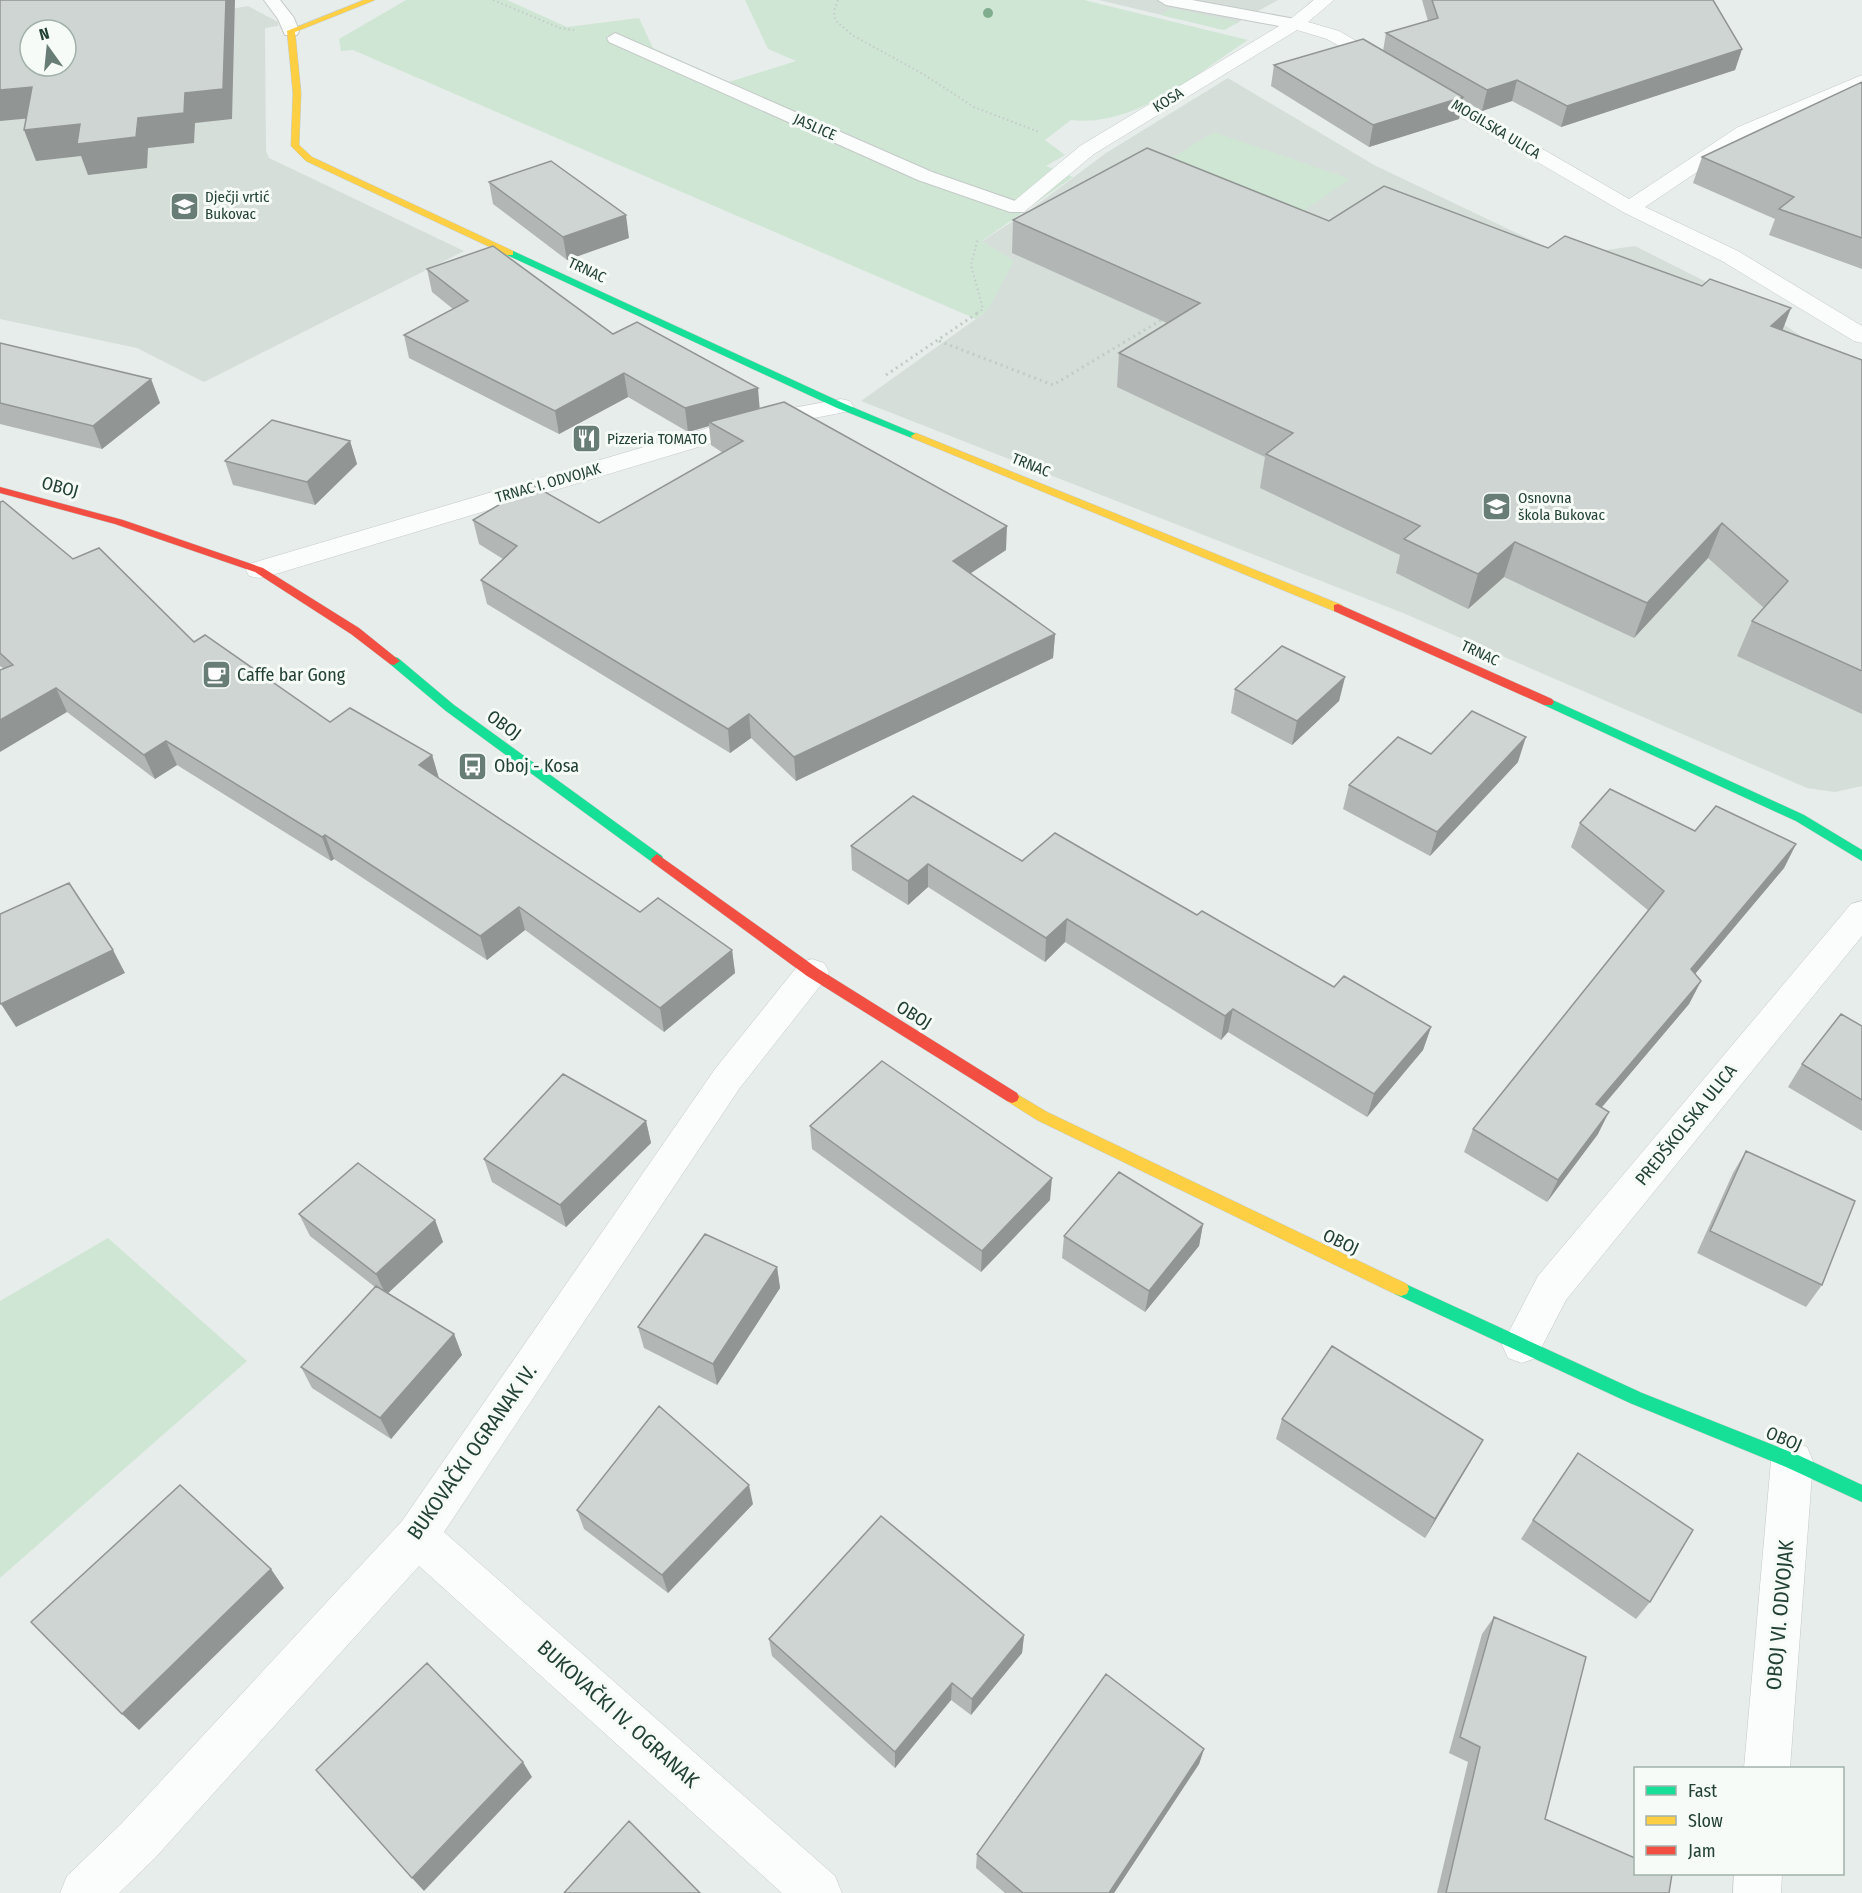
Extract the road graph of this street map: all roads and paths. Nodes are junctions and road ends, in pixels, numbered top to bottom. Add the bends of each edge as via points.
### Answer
1 (272, 0) edge
2 (371, 0) edge
3 (493, 0) edge
4 (838, 0) edge
5 (1166, 0) edge
6 (1325, 0) edge
7 (1295, 24) junction
8 (291, 32) junction
9 (615, 38) joint
10 (1862, 81) edge
11 (1088, 150) junction
12 (1017, 208) junction
13 (1630, 208) junction
14 (1168, 315) edge
15 (1862, 336) edge
16 (938, 341) junction
17 (841, 406) junction
18 (0, 490) edge
19 (259, 570) junction
20 (1862, 856) edge
21 (1862, 913) edge
22 (812, 972) junction
23 (1522, 1345) junction
24 (1792, 1461) junction
25 (1862, 1494) edge
26 (417, 1536) junction
27 (1767, 1767) edge
28 (1758, 1875) edge
29 (84, 1893) edge
30 (818, 1893) edge
31 (1757, 1893) edge

1 - 8 lane
2 - 8 street
3 - 9 path via 560,28
4 - 11 path via 835,20 852,35 974,108
5 - 7 lane
6 - 7 street, KOSA
7 - 11 street, KOSA
7 - 13 street, MOGILSKA ULICA via 1333,35
8 - 17 street, TRNAC via 297,93 295,146 300,154
9 - 12 lane, JASLICE via 925,176
10 - 13 street via 1745,131
11 - 12 street, KOSA
12 - 16 path via 978,238 971,265 982,309
13 - 15 street, MOGILSKA ULICA via 1730,256
14 - 16 path via 1053,385
16 - 17 path
17 - 19 street, TRNAC I. ODVOJAK via 754,423
17 - 20 street, TRNAC via 1389,629 1800,818
18 - 19 street, OBOJ via 119,522
19 - 22 street, OBOJ via 355,631 459,715
21 - 23 street, PREDŠKOLSKA ULICA via 1552,1288
22 - 23 street, OBOJ via 1042,1116 1292,1239
22 - 26 street, BUKOVAČKI OGRANAK IV. via 727,1079
23 - 24 street, OBOJ via 1636,1398
24 - 25 street, OBOJ
24 - 27 street, OBOJ VI. ODVOJAK
26 - 29 street, BUKOVAČKI OGRANAK IV. via 138,1841
26 - 30 street, BUKOVAČKI IV. OGRANAK
28 - 31 street

